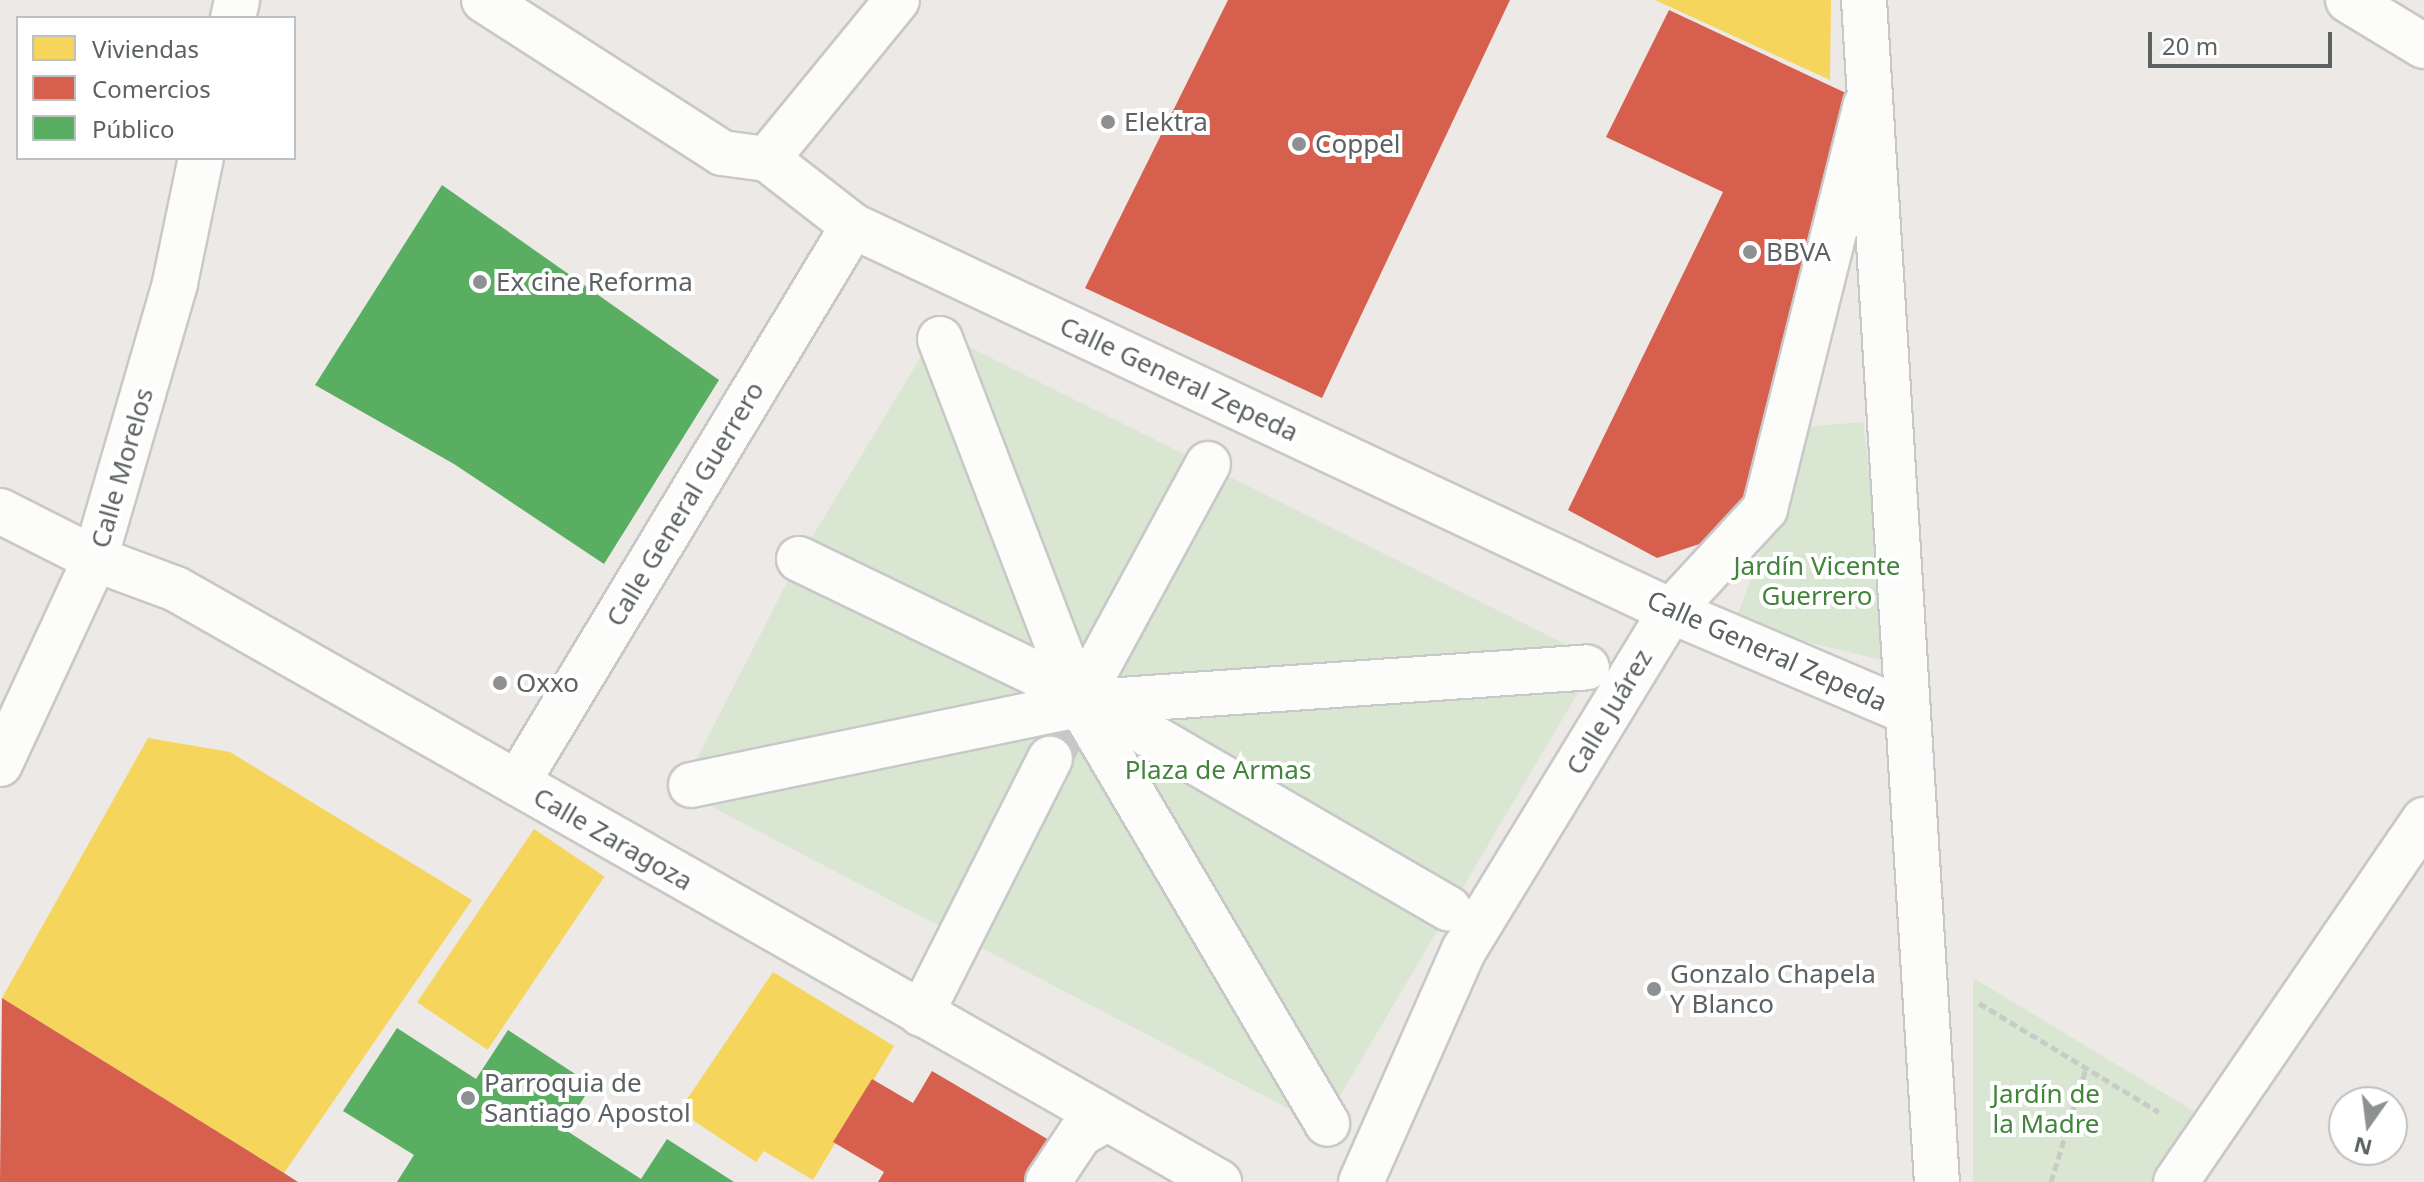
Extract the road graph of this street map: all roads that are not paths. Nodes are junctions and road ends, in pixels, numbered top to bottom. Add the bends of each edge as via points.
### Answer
1 (484, 0) edge
2 (897, 0) edge
3 (1864, 0) edge
4 (2348, 0) edge
5 (2424, 46) edge
6 (1866, 104) junction
7 (767, 159) junction
8 (201, 160) edge
9 (853, 226) junction
10 (940, 339) dead end
11 (1208, 464) dead end
12 (0, 511) edge
13 (95, 559) junction
14 (799, 559) dead end
15 (1671, 611) junction
16 (1587, 667) dead end
17 (1082, 699) junction
18 (1903, 710) junction
19 (1050, 759) tunnel mouth
20 (0, 764) edge
21 (517, 783) junction
22 (691, 785) dead end
23 (2424, 820) edge
24 (1449, 909) dead end
25 (921, 1014) junction
26 (1093, 1110) junction
27 (1327, 1124) dead end
28 (1048, 1182) edge
29 (1219, 1182) edge
30 (1361, 1182) edge
31 (1937, 1182) edge
32 (2176, 1182) edge

1 - 7 street via 722,153
2 - 7 street
3 - 6 street
4 - 5 street
6 - 15 street, Calle Juárez via 1765,509
6 - 18 street via 1890,390
7 - 9 street, Calle General Zepeda
8 - 13 street, Calle Morelos via 175,283
9 - 15 street, Calle General Zepeda
9 - 21 street, Calle General Guerrero
10 - 17 street
11 - 17 street
12 - 13 street, Calle Zaragoza
13 - 20 street, Calle Morelos
13 - 21 street, Calle Zaragoza via 176,589
14 - 17 street
15 - 18 street, Calle General Zepeda
15 - 30 street, Calle Juárez via 1464,950
16 - 17 street
17 - 22 street
17 - 24 street
17 - 27 street
18 - 31 street
19 - 25 street
21 - 25 street, Calle Zaragoza
23 - 32 street
25 - 26 street, Calle Zaragoza
26 - 28 street via 1096,1125 1080,1134
26 - 29 street, Calle Zaragoza

